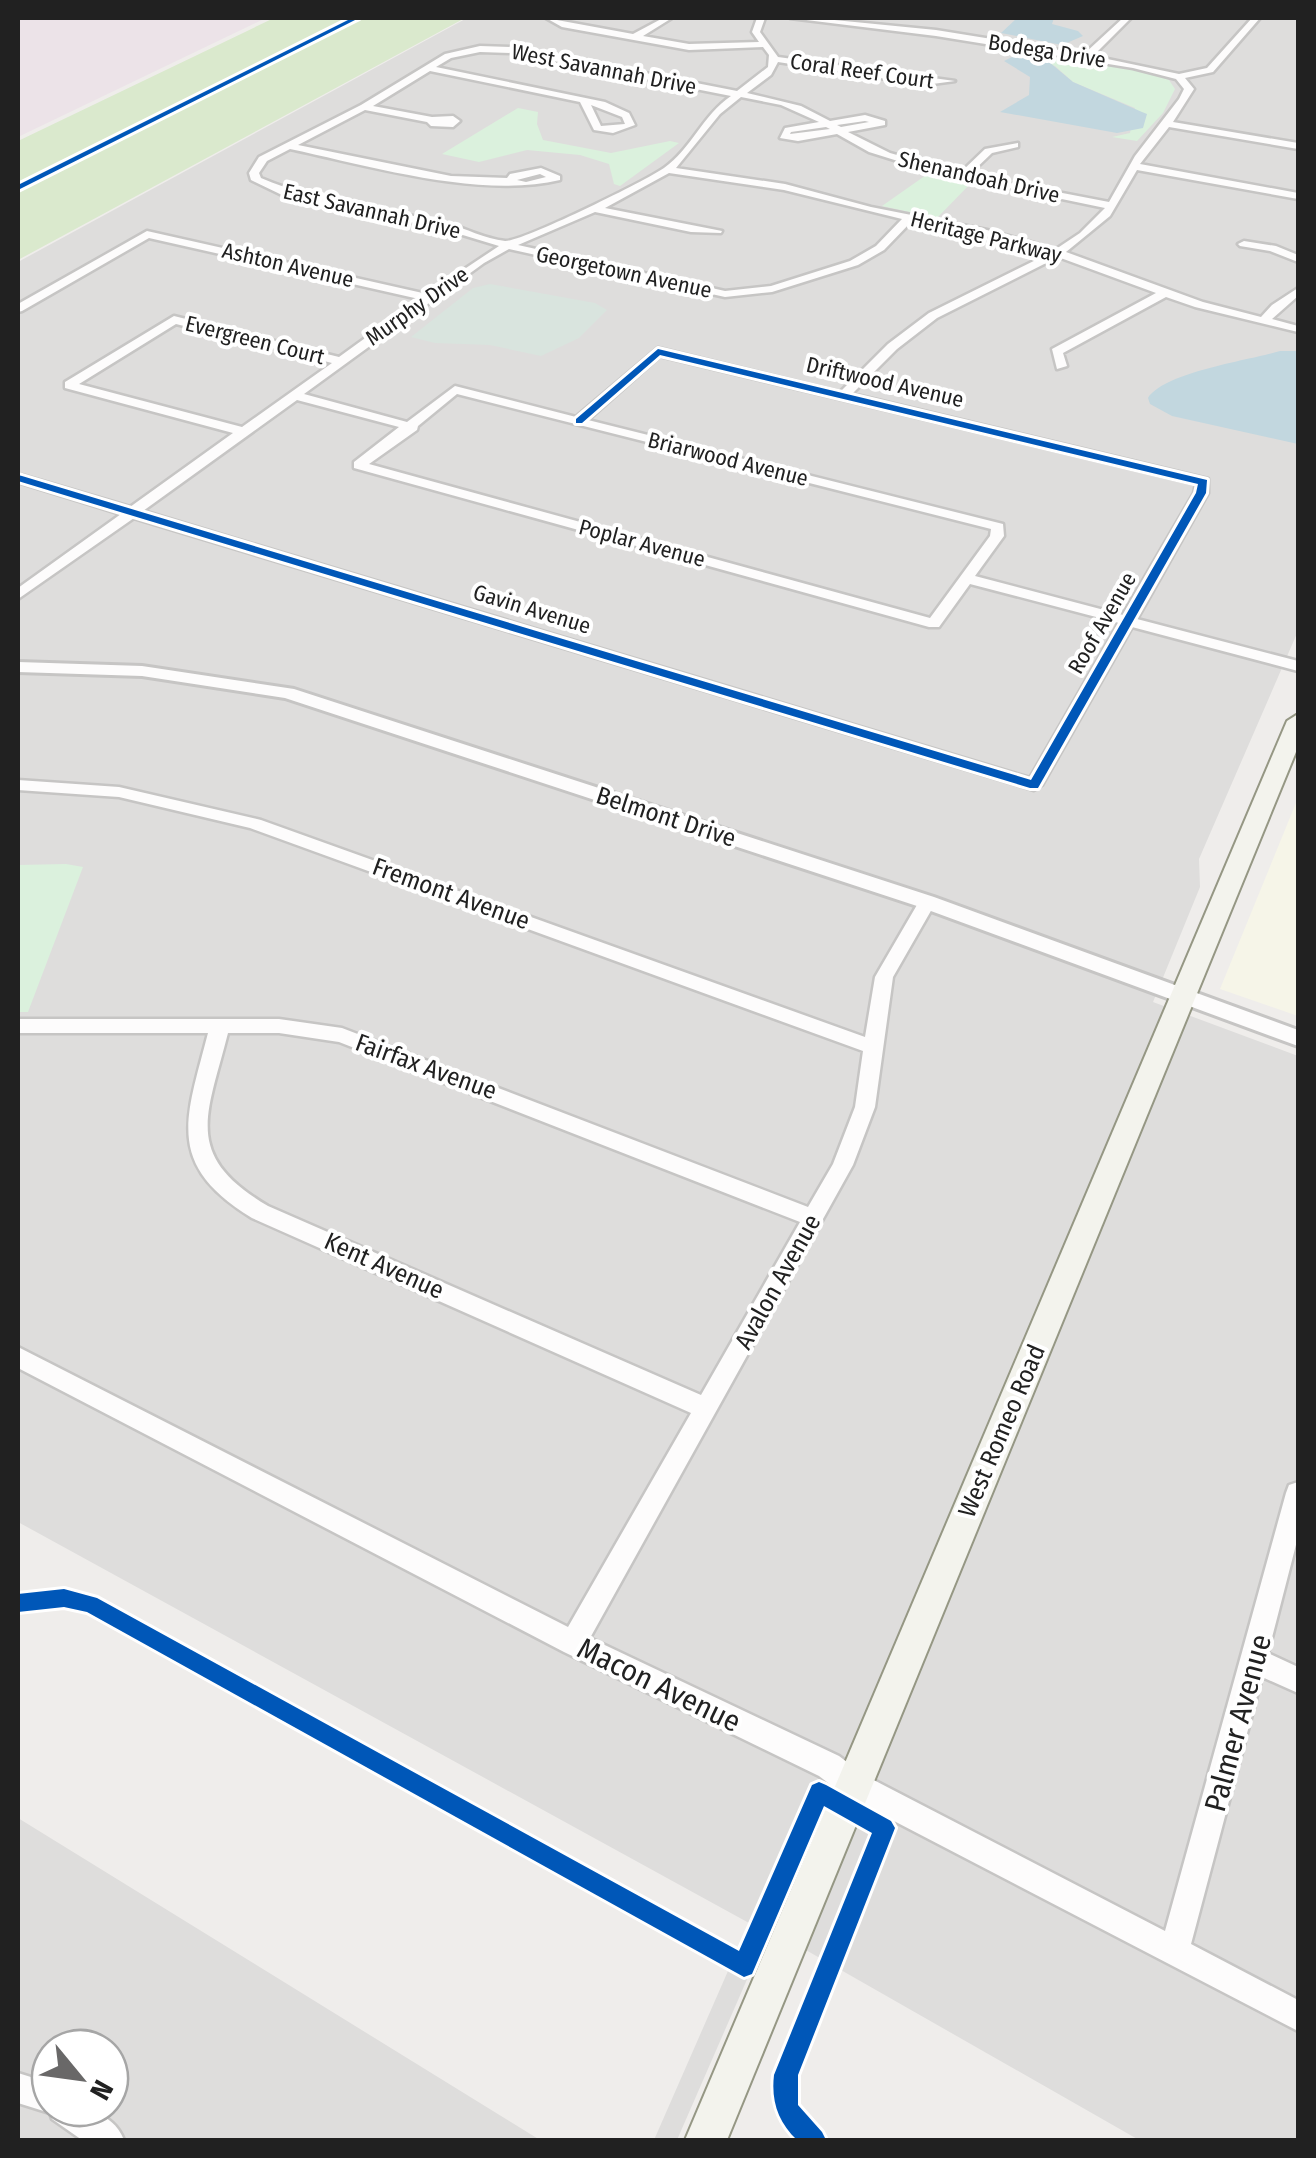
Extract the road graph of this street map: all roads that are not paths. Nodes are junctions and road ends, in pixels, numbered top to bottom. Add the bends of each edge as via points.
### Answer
1 (550, 18) edge
2 (668, 18) edge
3 (760, 18) edge
4 (794, 18) edge
5 (1127, 18) edge
6 (1256, 18) edge
7 (892, 22) edge
8 (634, 37) junction
9 (765, 44) junction
10 (1085, 58) junction
11 (774, 59) junction
12 (428, 68) junction
13 (1179, 78) junction
14 (950, 82) dead end
15 (739, 94) junction
16 (584, 100) junction
17 (364, 107) junction
18 (432, 120) dead end
19 (832, 123) junction
20 (1170, 124) junction
21 (842, 132) junction
22 (1296, 143) edge
23 (1014, 145) dead end
24 (289, 146) junction
25 (1134, 166) junction
26 (668, 170) junction
27 (964, 174) junction
28 (510, 181) dead end
29 (1298, 196) edge
30 (1113, 206) junction
31 (595, 209) junction
32 (909, 218) junction
33 (717, 231) dead end
34 (508, 244) junction
35 (1244, 244) dead end
36 (1056, 253) junction
37 (1298, 259) edge
38 (1298, 291) edge
39 (1164, 294) junction
40 (428, 298) junction
41 (18, 310) edge
42 (1263, 322) junction
43 (1298, 330) edge
44 (340, 361) junction
45 (1062, 366) dead end
46 (294, 395) junction
47 (844, 396) junction
48 (579, 421) junction
49 (412, 427) junction
50 (244, 432) junction
51 (18, 478) edge
52 (1203, 482) joint
53 (132, 512) junction
54 (972, 574) junction
55 (18, 596) edge
56 (1132, 616) junction
57 (1298, 654) edge
58 (1298, 666) edge
59 (18, 667) edge
60 (1298, 721) edge
61 (1034, 784) joint
62 (18, 785) edge
63 (927, 902) junction
64 (1184, 996) junction
65 (220, 1025) junction
66 (18, 1026) edge
67 (1298, 1038) edge
68 (874, 1047) junction
69 (814, 1218) junction
70 (18, 1357) edge
71 (707, 1409) junction
72 (1298, 1493) edge
73 (572, 1643) junction
74 (1256, 1660) junction
75 (1298, 1680) edge
76 (854, 1785) junction
77 (1174, 1952) junction
78 (1298, 2016) edge
79 (706, 2140) edge

1 - 8 street
2 - 8 street
3 - 9 street via 756,30
4 - 7 street, Bodega Drive
5 - 10 street
6 - 13 street via 1210,70
7 - 10 street, Bodega Drive
8 - 9 street via 706,48
9 - 11 street
10 - 13 street, Bodega Drive
11 - 14 street, Coral Reef Court
11 - 15 street, Murphy Drive via 768,73
12 - 15 street, West Savannah Drive via 462,51 496,48
12 - 16 street
12 - 17 street, West Savannah Drive
13 - 20 street via 1188,91
15 - 19 street, Shenandoah Drive via 796,106
15 - 26 street, Murphy Drive
16 - 16 street via 615,108 630,125 596,128
17 - 18 street
17 - 24 street, East Savannah Drive
19 - 21 street, Shenandoah Drive
19 - 21 street via 881,120
19 - 21 street via 783,136
20 - 22 street
20 - 25 street
21 - 27 street, Shenandoah Drive via 890,157
23 - 27 street via 989,151
24 - 28 street via 452,180
24 - 34 street, East Savannah Drive via 256,166 256,180 286,193
25 - 29 street
25 - 30 street
26 - 31 street, Murphy Drive
26 - 32 street, Heritage Parkway via 785,187
27 - 30 street, Shenandoah Drive
30 - 36 street
31 - 33 street
31 - 34 street, Murphy Drive
32 - 34 street, Georgetown Avenue via 864,258 777,288 776,302 765,304
32 - 36 street, Heritage Parkway
34 - 40 street, Murphy Drive
35 - 37 street
36 - 39 street, Heritage Parkway
36 - 47 street via 918,324
38 - 42 street
39 - 42 street, Heritage Parkway
39 - 45 street via 1056,352
40 - 41 street, Ashton Avenue via 148,234
40 - 44 street, Murphy Drive
42 - 43 street, Heritage Parkway
44 - 46 street, Murphy Drive
44 - 50 street, Evergreen Court via 174,320 69,385
46 - 49 street
46 - 50 street, Murphy Drive
47 - 48 street, Driftwood Avenue via 658,352
47 - 52 street, Driftwood Avenue
48 - 49 street, Briarwood Avenue via 455,390
48 - 54 street, Briarwood Avenue via 998,528
49 - 54 street, Poplar Avenue via 359,465 934,624
50 - 53 street, Murphy Drive
51 - 53 street, Gavin Avenue
52 - 56 street, Roof Avenue
53 - 55 street, Murphy Drive
53 - 61 street, Gavin Avenue
54 - 56 street
56 - 57 street
56 - 58 street
56 - 61 street, Roof Avenue
59 - 63 street, Belmont Drive via 142,671 288,693
60 - 64 main road, West Romeo Road
62 - 68 street, Fremont Avenue via 119,792 255,824
63 - 64 street, Belmont Drive
63 - 68 street, Avalon Avenue via 884,978
64 - 67 street, Belmont Drive
64 - 76 main road, West Romeo Road
65 - 66 street, Fairfax Avenue
65 - 69 street, Fairfax Avenue via 312,1030 372,1044
65 - 71 street, Kent Avenue via 196,1129 201,1160 223,1191
68 - 69 street, Avalon Avenue via 856,1134
69 - 71 street, Avalon Avenue
70 - 73 street, Macon Avenue
71 - 73 street, Avalon Avenue
72 - 74 street, Palmer Avenue
73 - 76 street, Macon Avenue via 829,1766
74 - 75 street
74 - 77 street, Palmer Avenue
76 - 77 street, Macon Avenue
76 - 79 main road, West Romeo Road
77 - 78 street, Macon Avenue

